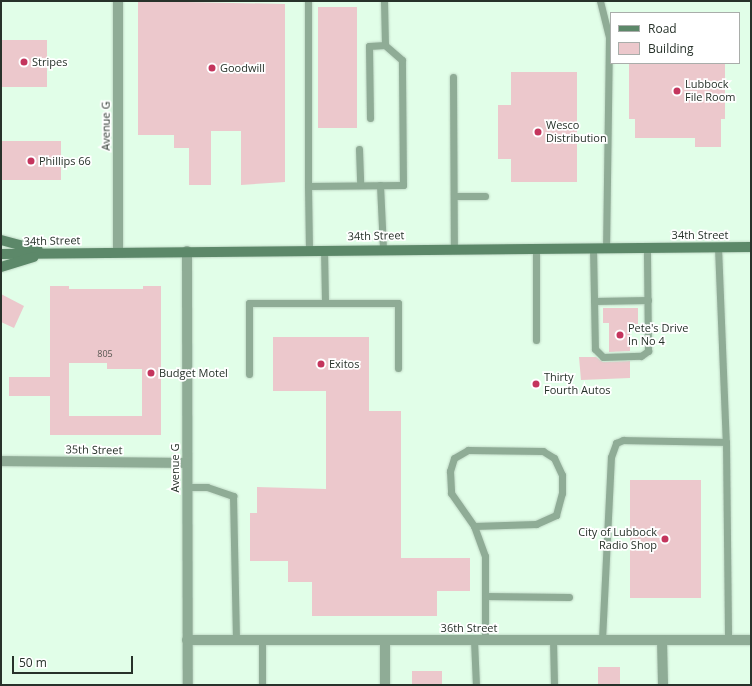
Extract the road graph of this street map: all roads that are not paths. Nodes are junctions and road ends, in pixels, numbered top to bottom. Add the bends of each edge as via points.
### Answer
1 (118, 1) edge
2 (308, 1) edge
3 (384, 1) edge
4 (600, 1) edge
5 (385, 45) junction
6 (453, 77) dead end
7 (370, 118) dead end
8 (358, 148) dead end
9 (360, 185) junction
10 (380, 185) junction
11 (308, 186) junction
12 (454, 196) junction
13 (485, 196) dead end
14 (1, 240) edge
15 (751, 246) edge
16 (536, 247) junction
17 (593, 247) junction
18 (606, 247) junction
19 (647, 247) junction
20 (718, 247) junction
21 (383, 248) junction
22 (454, 248) junction
23 (309, 249) junction
24 (324, 249) junction
25 (187, 251) junction
26 (118, 252) junction
27 (50, 253) junction
28 (1, 254) edge
29 (1, 266) edge
30 (648, 300) junction
31 (594, 301) junction
32 (325, 303) junction
33 (536, 340) dead end
34 (398, 368) dead end
35 (249, 374) dead end
36 (726, 442) junction
37 (1, 461) edge
38 (187, 462) junction
39 (187, 487) junction
40 (474, 526) junction
41 (485, 596) junction
42 (569, 597) dead end
43 (188, 640) junction
44 (236, 640) junction
45 (262, 640) junction
46 (385, 640) junction
47 (480, 640) junction
48 (553, 640) junction
49 (602, 640) junction
50 (662, 640) junction
51 (728, 640) junction
52 (751, 640) edge
53 (188, 685) edge
54 (262, 685) edge
55 (385, 685) edge
56 (476, 685) edge
57 (554, 685) edge
58 (662, 685) edge

1 - 26 street, Avenue G
2 - 11 lane
3 - 5 lane
4 - 18 lane via 609,37
5 - 7 lane via 369,46
5 - 10 lane via 402,60 403,185
6 - 12 lane
8 - 9 lane
9 - 10 lane
9 - 11 lane
10 - 21 lane
11 - 23 lane
12 - 13 lane
12 - 22 lane
14 - 27 main road
15 - 20 main road, 34th Street
16 - 17 main road, 34th Street
16 - 22 main road, 34th Street
16 - 33 lane
17 - 18 main road, 34th Street
17 - 31 lane
18 - 19 main road, 34th Street
19 - 20 main road, 34th Street
19 - 30 lane
20 - 36 lane
21 - 22 main road, 34th Street
21 - 24 main road, 34th Street
23 - 24 main road, 34th Street
23 - 25 main road, 34th Street
24 - 32 lane
25 - 26 main road, 34th Street
25 - 38 street, Avenue G
26 - 27 main road, 34th Street
27 - 28 main road, 34th Street
27 - 29 main road
30 - 31 lane
30 - 31 lane via 648,351 641,356 603,357 595,349
32 - 34 lane via 398,303
32 - 35 lane via 250,303
36 - 49 lane via 623,440 616,443 611,457
36 - 51 lane
37 - 38 street, 35th Street
38 - 39 street, Avenue G
39 - 43 street, Avenue G
39 - 44 lane via 207,487 233,496
40 - 40 lane via 451,493 450,471 454,458 468,450 543,451 554,458 562,475 562,493 556,515 536,524
40 - 41 lane via 485,556
41 - 42 lane
41 - 47 lane
43 - 44 street, 36th Street
43 - 53 street, Avenue G
44 - 45 street, 36th Street
45 - 46 street, 36th Street
45 - 54 lane
46 - 47 street, 36th Street
46 - 55 street
47 - 48 street, 36th Street
47 - 56 lane
48 - 49 street, 36th Street
48 - 57 lane
49 - 50 street, 36th Street
50 - 51 street, 36th Street
50 - 58 street
51 - 52 street, 36th Street

